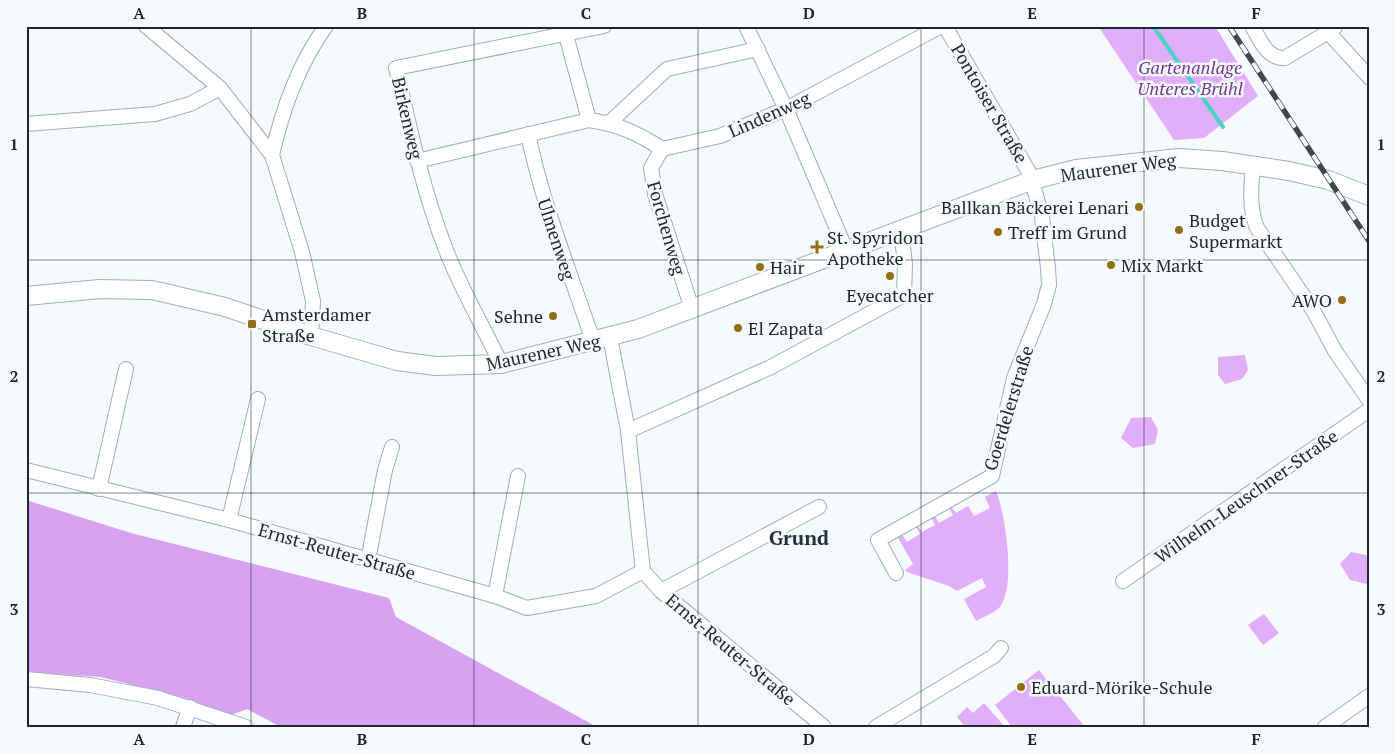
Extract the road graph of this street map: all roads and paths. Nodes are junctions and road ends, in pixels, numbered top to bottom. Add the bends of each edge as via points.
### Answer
1 (146, 26) edge
2 (326, 26) edge
3 (604, 26) edge
4 (746, 26) edge
5 (941, 26) edge
6 (945, 26) edge
7 (1252, 26) edge
8 (1332, 29) edge
9 (566, 35) junction
10 (758, 48) junction
11 (1369, 77) edge
12 (220, 88) junction
13 (786, 109) junction
14 (589, 120) junction
15 (609, 123) junction
16 (26, 124) edge
17 (528, 134) junction
18 (662, 149) junction
19 (272, 155) junction
20 (417, 161) junction
21 (1253, 166) junction
22 (1033, 180) junction
23 (1369, 196) edge
24 (901, 230) junction
25 (846, 250) junction
26 (26, 296) edge
27 (692, 309) junction
28 (311, 336) junction
29 (610, 337) junction
30 (593, 342) junction
31 (501, 364) junction
32 (126, 369) dead end
33 (258, 400) dead end
34 (1369, 400) edge
35 (1369, 410) edge
36 (628, 431) junction
37 (392, 447) dead end
38 (26, 470) edge
39 (518, 476) dead end
40 (99, 488) junction
41 (819, 507) dead end
42 (229, 520) junction
43 (368, 561) junction
44 (643, 571) junction
45 (896, 573) dead end
46 (1123, 581) dead end
47 (661, 591) junction
48 (494, 596) junction
49 (1001, 648) dead end
50 (26, 679) edge
51 (1369, 696) edge
52 (190, 707) junction
53 (183, 727) edge
54 (246, 727) edge
55 (824, 727) edge
56 (876, 727) edge
57 (1325, 727) edge

1 - 12 street
2 - 19 street via 310,48 282,111
3 - 9 street, Birkenweg
4 - 10 street
5 - 13 street, Lindenweg
6 - 22 street, Pontoiser Straße
7 - 8 street via 1270,55 1277,59 1285,58
8 - 11 street
9 - 14 street
9 - 20 street, Birkenweg via 396,68
10 - 13 street
10 - 15 street via 666,69
12 - 16 street via 190,104 154,114
12 - 19 street
13 - 18 street, Lindenweg via 720,136
13 - 25 street
14 - 15 street
14 - 17 street
15 - 18 street via 637,132
17 - 20 street
17 - 30 street, Ulmenweg via 534,166 558,244
18 - 27 street, Forchenweg via 651,168 655,194
19 - 28 street via 302,252 313,301
20 - 31 street, Birkenweg via 446,250 471,308
21 - 22 street, Maurener Weg via 1179,158 1076,169
21 - 23 street, Maurener Weg via 1328,180
21 - 34 street via 1251,200 1257,228
22 - 24 street, Maurener Weg
22 - 45 street, Goerdelerstraße via 1042,217 1049,285 1014,378 992,476 878,540
24 - 25 street, Maurener Weg
24 - 36 street via 904,295 772,367
25 - 27 street, Maurener Weg
26 - 28 street, Maurener Weg via 100,289 152,290 225,307
27 - 29 street, Maurener Weg
28 - 31 street, Maurener Weg via 397,361 436,366
29 - 30 street, Maurener Weg
29 - 36 street
30 - 31 street, Maurener Weg
32 - 40 street
33 - 42 street
35 - 46 street, Wilhelm-Leuschner-Straße
36 - 44 street
37 - 43 street
38 - 40 street, Ernst-Reuter-Straße
39 - 48 street
40 - 42 street, Ernst-Reuter-Straße
41 - 47 street, Ernst-Reuter-Straße
42 - 43 street, Ernst-Reuter-Straße
43 - 48 street, Ernst-Reuter-Straße
44 - 47 street, Ernst-Reuter-Straße
44 - 48 street, Ernst-Reuter-Straße via 596,596 527,608
47 - 55 street, Ernst-Reuter-Straße
49 - 56 street via 994,656
50 - 52 street via 90,685
51 - 57 street
52 - 53 street
52 - 54 street

